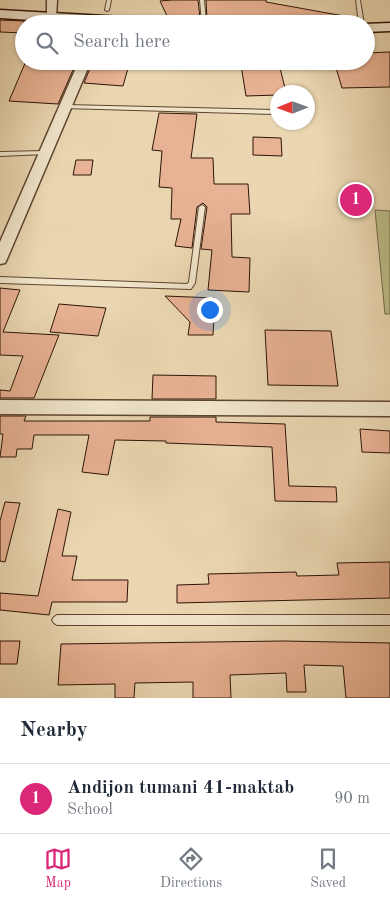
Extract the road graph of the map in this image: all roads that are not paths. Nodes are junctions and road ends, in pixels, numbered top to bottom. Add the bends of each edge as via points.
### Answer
1 (52, 0) edge
2 (109, 0) edge
3 (202, 0) edge
4 (358, 0) edge
5 (0, 14) edge
6 (26, 15) edge
7 (52, 15) edge
8 (104, 15) edge
9 (203, 15) edge
10 (360, 15) edge
11 (390, 27) edge
12 (375, 28) edge
13 (81, 70) edge
14 (66, 107) junction
15 (270, 112) edge
16 (44, 153) junction
17 (0, 154) edge
18 (202, 208) dead end
19 (0, 259) edge
20 (0, 280) edge
21 (0, 407) edge
22 (390, 409) edge
23 (56, 620) dead end
24 (390, 620) edge

1 - 7 street
2 - 8 lane
3 - 9 lane
4 - 10 lane
5 - 6 main road
11 - 12 main road
13 - 14 street
14 - 15 lane
14 - 16 street
16 - 17 lane
16 - 19 street
18 - 20 lane via 189,287
21 - 22 street
23 - 24 lane

